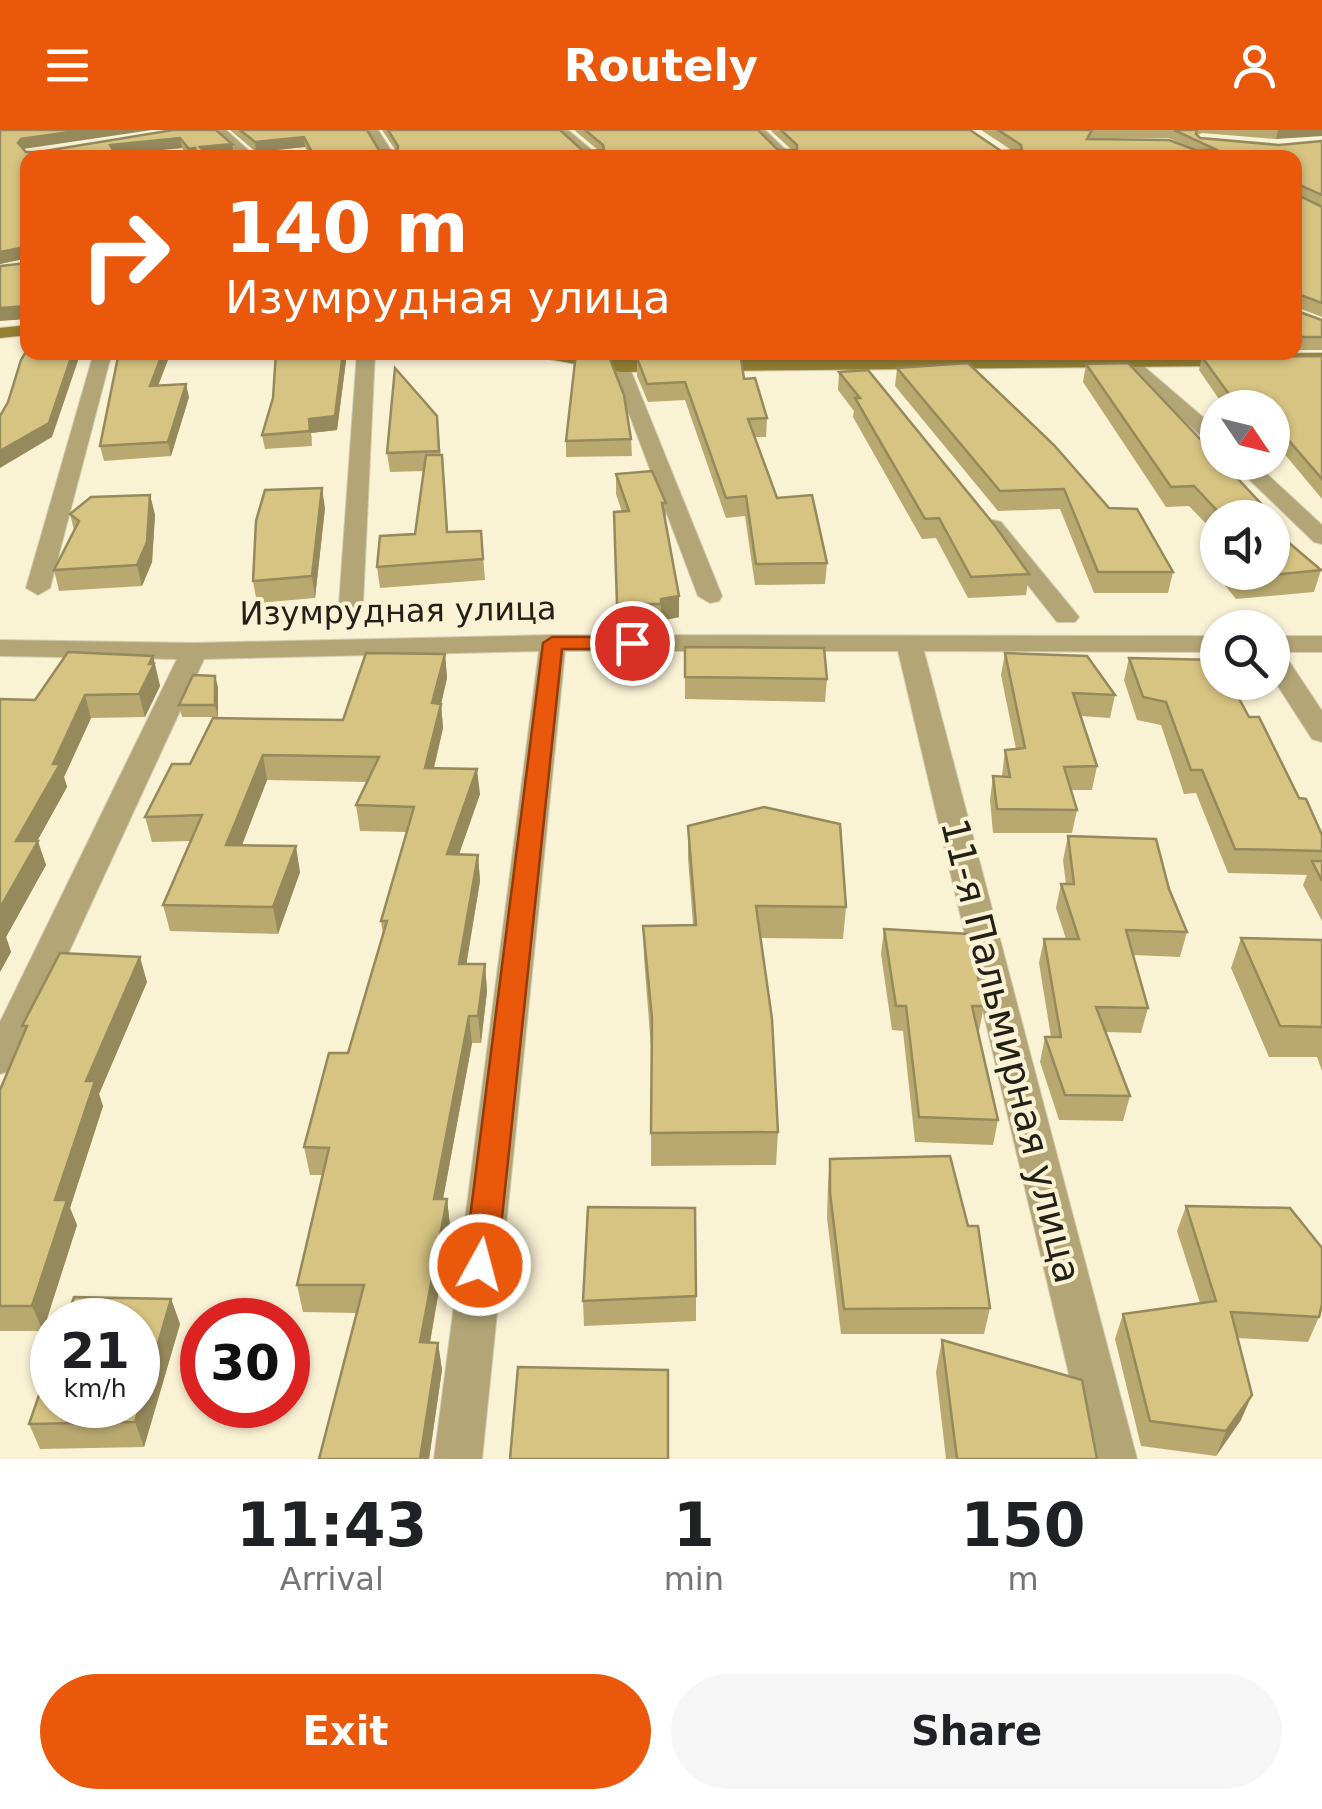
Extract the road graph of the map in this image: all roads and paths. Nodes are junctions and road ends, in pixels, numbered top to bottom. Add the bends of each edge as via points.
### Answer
1 (219, 130) edge
2 (560, 130) edge
3 (758, 130) edge
4 (242, 150) edge
5 (585, 150) edge
6 (779, 150) edge
7 (101, 360) edge
8 (366, 360) edge
9 (584, 360) edge
10 (796, 360) edge
11 (856, 360) edge
12 (1129, 360) edge
13 (620, 366) junction
14 (885, 393) edge
15 (1200, 425) edge
16 (1260, 480) edge
17 (981, 512) edge
18 (1322, 537) edge
19 (38, 588) dead end
20 (710, 596) dead end
21 (351, 604) dead end
22 (1066, 617) dead end
23 (552, 643) junction
24 (909, 643) junction
25 (1200, 644) edge
26 (1290, 644) edge
27 (1322, 644) edge
28 (0, 648) edge
29 (194, 651) junction
30 (1290, 683) edge
31 (1322, 734) edge
32 (0, 1060) edge
33 (458, 1459) edge
34 (1113, 1459) edge

1 - 4 street
2 - 5 street
3 - 6 street
7 - 19 street
8 - 21 street
9 - 13 street
10 - 13 street
11 - 14 street
12 - 15 street
13 - 20 street
16 - 18 street
17 - 22 street
23 - 24 street, Изумрудная улица
23 - 29 street, Изумрудная улица
23 - 33 street
24 - 25 street, Изумрудная улица
24 - 34 street, 11-я Пальмирная улица
26 - 27 street
28 - 29 street, Изумрудная улица
29 - 32 street
30 - 31 street

